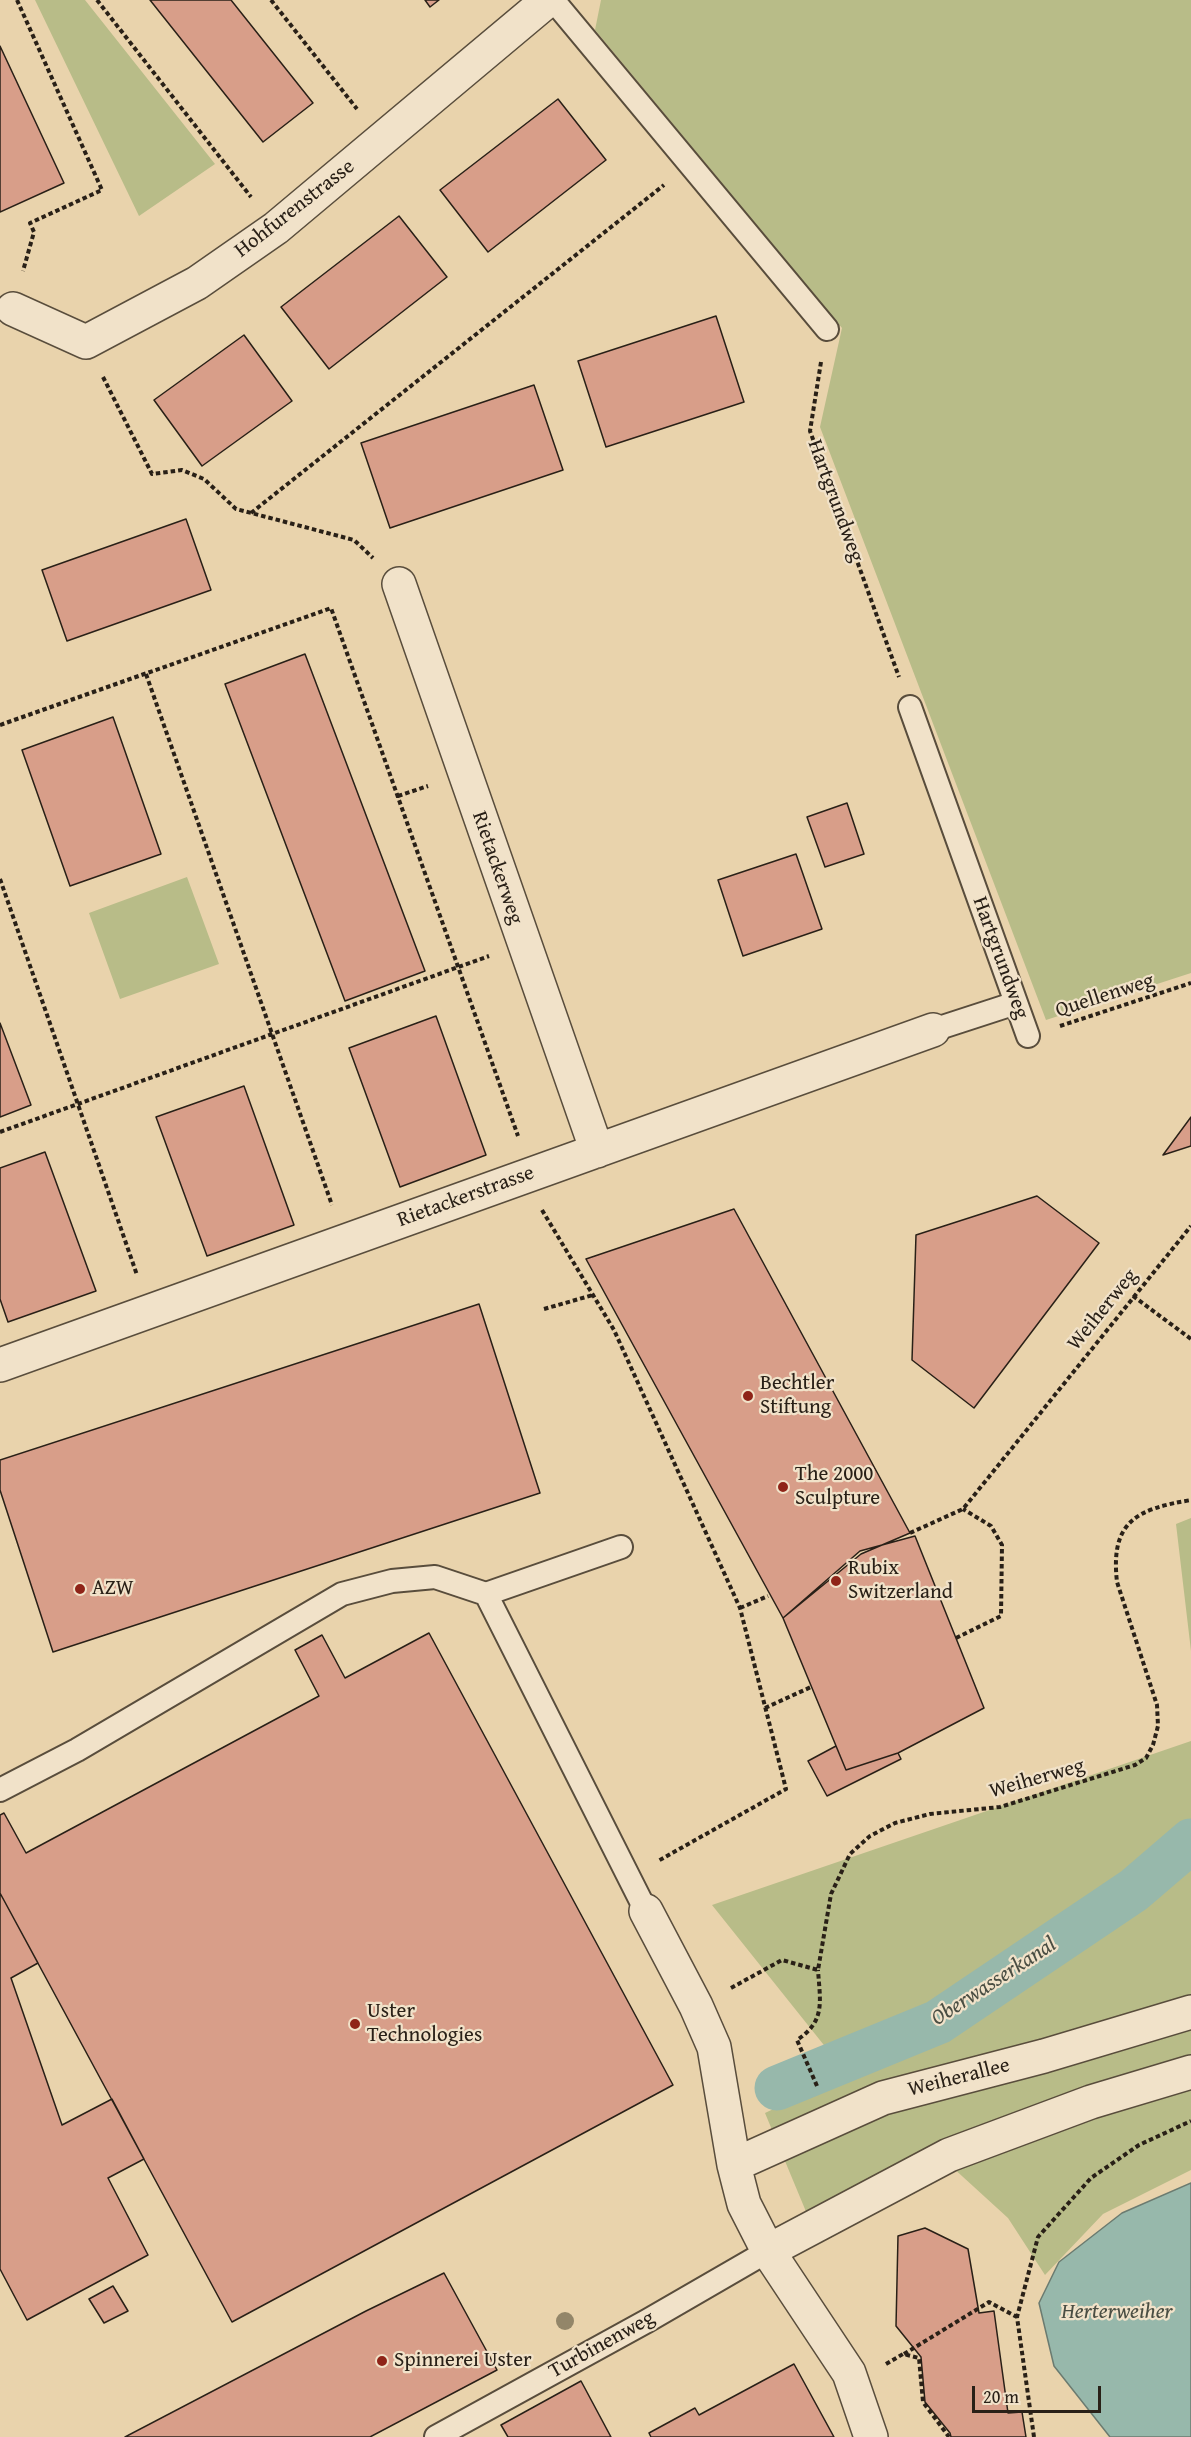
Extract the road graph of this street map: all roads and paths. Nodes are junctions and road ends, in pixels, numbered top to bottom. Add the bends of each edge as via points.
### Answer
1 (17, 0) edge
2 (98, 0) edge
3 (271, 0) edge
4 (548, 0) edge
5 (553, 0) edge
6 (382, 140) junction
7 (668, 182) dead end
8 (276, 228) junction
9 (34, 232) dead end
10 (13, 309) dead end
11 (827, 329) joint
12 (86, 342) junction
13 (251, 513) junction
14 (399, 584) joint
15 (146, 674) junction
16 (910, 707) joint
17 (0, 725) edge
18 (0, 879) edge
19 (524, 944) junction
20 (458, 966) junction
21 (1191, 984) edge
22 (1016, 1003) junction
23 (933, 1030) joint
24 (272, 1034) junction
25 (1028, 1036) joint
26 (78, 1105) junction
27 (0, 1132) edge
28 (520, 1143) dead end
29 (597, 1151) junction
30 (334, 1209) dead end
31 (542, 1209) dead end
32 (1191, 1226) edge
33 (138, 1279) dead end
34 (593, 1295) junction
35 (1133, 1296) junction
36 (544, 1309) dead end
37 (1191, 1340) edge
38 (0, 1365) edge
39 (1191, 1500) edge
40 (963, 1509) junction
41 (910, 1533) dead end
42 (621, 1547) dead end
43 (486, 1594) junction
44 (768, 1596) dead end
45 (740, 1608) junction
46 (956, 1638) dead end
47 (812, 1687) dead end
48 (765, 1708) junction
49 (0, 1791) edge
50 (628, 1877) junction
51 (646, 1911) joint
52 (818, 1970) junction
53 (696, 2006) junction
54 (1191, 2012) edge
55 (1191, 2072) edge
56 (820, 2094) dead end
57 (1191, 2121) edge
58 (734, 2165) junction
59 (768, 2251) junction
60 (1017, 2317) junction
61 (903, 2354) junction
62 (853, 2384) junction
63 (436, 2437) edge
64 (871, 2437) edge
65 (949, 2437) edge
66 (1034, 2437) edge

1 - 9 path via 102,190 30,223
2 - 8 path
3 - 6 path
4 - 6 street, Hohfurenstrasse
5 - 11 lane
6 - 8 street, Hohfurenstrasse
7 - 13 path
8 - 12 street, Hohfurenstrasse via 197,283
10 - 12 street
11 - 16 path, Hartgrundweg via 810,430
12 - 13 path via 152,474 182,470 204,479 236,509
13 - 14 path via 354,540
14 - 19 street, Rietackerweg
15 - 17 path
15 - 20 path via 331,608
15 - 24 path
16 - 22 lane, Hartgrundweg
18 - 26 path
19 - 20 path
19 - 29 street, Rietackerweg
20 - 24 path
20 - 28 path
21 - 25 path, Quellenweg
22 - 23 lane
22 - 25 lane, Hartgrundweg
23 - 29 street, Rietackerstrasse
24 - 26 path
24 - 30 path
26 - 27 path
26 - 33 path
29 - 38 street, Rietackerstrasse
31 - 34 path
32 - 35 path, Weiherweg
34 - 36 path
34 - 45 path via 614,1330
35 - 37 path
35 - 40 path, Weiherweg
39 - 52 path, Weiherweg via 1145,1510 1131,1520 1117,1548 1117,1582 1156,1705 1158,1726 1146,1758 1135,1765 1000,1808 930,1814 895,1823 870,1836 850,1854 831,1894
40 - 41 path, Weiherweg
40 - 46 path via 992,1526 1002,1545 1001,1616
42 - 43 lane
43 - 49 lane via 435,1577 392,1581 342,1594
43 - 50 lane
44 - 45 path
45 - 48 path
47 - 48 path
48 - 50 path via 786,1789
50 - 51 lane
51 - 53 street
52 - 53 path via 782,1960
52 - 56 path via 820,2013 810,2032 797,2040
53 - 58 street via 714,2047
54 - 58 street, Weiherallee via 883,2098
55 - 59 street via 1091,2102 949,2156
57 - 60 path via 1139,2145 1091,2178 1038,2237
58 - 59 street via 744,2204
59 - 62 street
59 - 63 lane, Turbinenweg
60 - 61 path via 989,2302
60 - 66 path
61 - 62 path
61 - 65 path via 919,2358 923,2402
62 - 64 street

